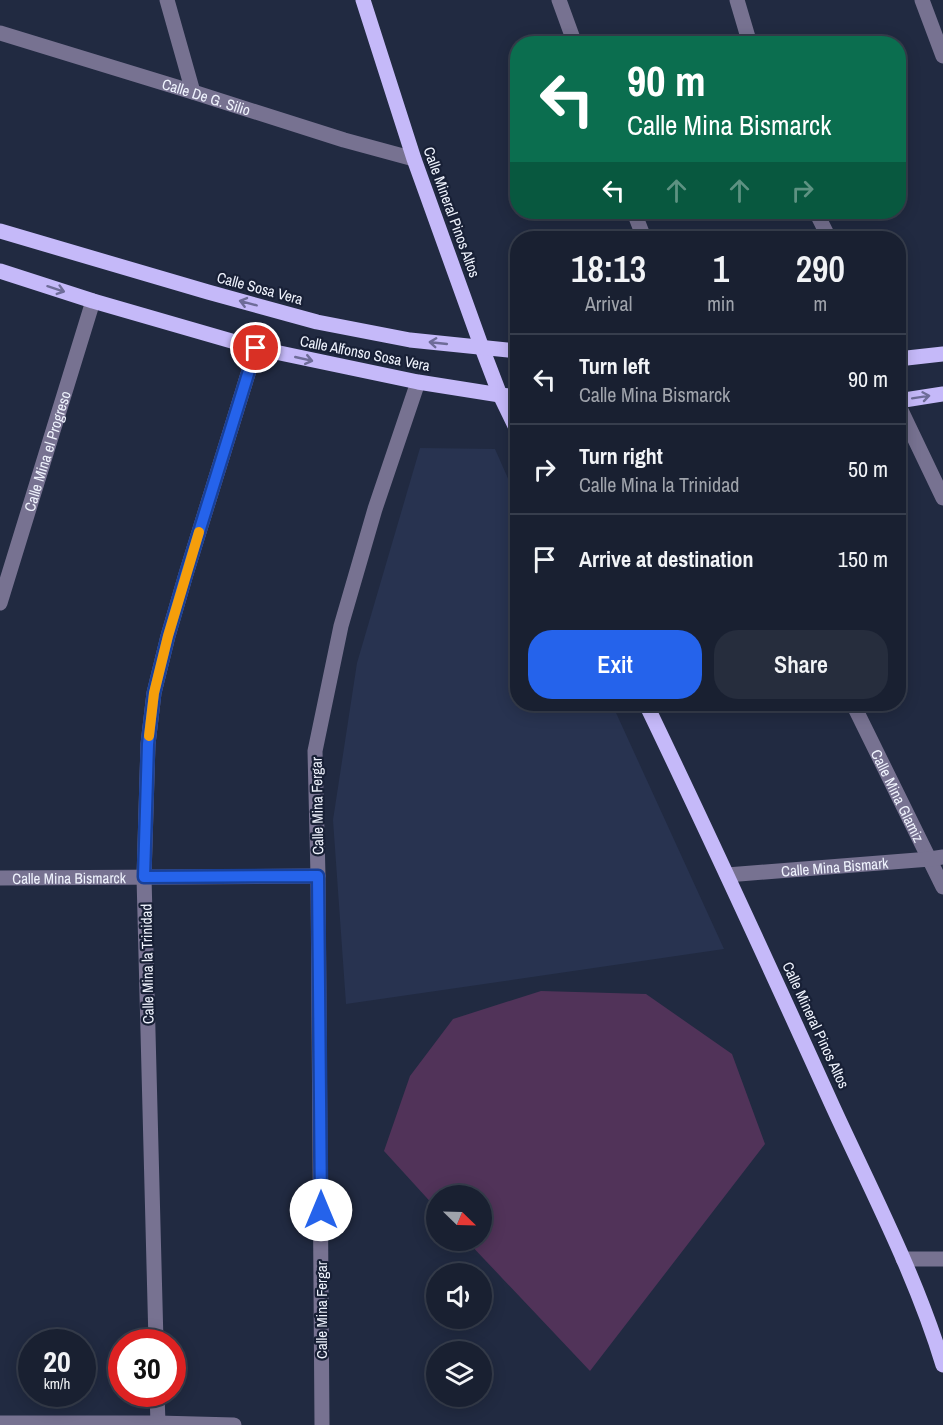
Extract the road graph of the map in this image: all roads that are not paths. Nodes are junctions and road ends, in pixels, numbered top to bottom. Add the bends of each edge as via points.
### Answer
1 (167, 0) edge
2 (363, 0) edge
3 (559, 0) edge
4 (736, 0) edge
5 (922, 0) edge
6 (0, 33) edge
7 (571, 36) edge
8 (747, 36) edge
9 (943, 56) edge
10 (193, 92) junction
11 (414, 159) junction
12 (0, 231) edge
13 (0, 271) edge
14 (93, 301) junction
15 (256, 348) junction
16 (482, 348) junction
17 (510, 350) edge
18 (943, 354) edge
19 (906, 358) edge
20 (418, 382) junction
21 (943, 394) edge
22 (500, 395) junction
23 (510, 396) edge
24 (906, 401) edge
25 (510, 416) edge
26 (906, 420) edge
27 (943, 498) edge
28 (0, 603) edge
29 (649, 711) edge
30 (857, 711) edge
31 (936, 858) edge
32 (727, 875) junction
33 (318, 876) junction
34 (144, 877) junction
35 (0, 878) edge
36 (943, 887) edge
37 (903, 1259) junction
38 (943, 1259) edge
39 (156, 1329) edge
40 (943, 1365) edge
41 (157, 1407) edge
42 (0, 1423) edge
43 (158, 1423) junction
44 (234, 1425) edge
45 (322, 1425) edge

1 - 10 street
2 - 11 main road, Calle Mineral Pinos Altos
3 - 7 street
4 - 8 street
5 - 9 street
6 - 10 street, Calle De G. Silio
10 - 11 street, Calle De G. Silio
11 - 16 main road, Calle Mineral Pinos Altos
16 -> 12 main road, Calle Sosa Vera via 410,340 317,322
13 -> 14 main road, Calle Alfonso Sosa Vera
14 - 15 main road, Calle Alfonso Sosa Vera
14 - 28 street, Calle Mina el Progreso
15 -> 20 main road, Calle Alfonso Sosa Vera
15 - 34 street, Calle Mina la Trinidad via 186,574 154,693 148,744
16 - 17 main road, Calle Sosa Vera
16 - 22 main road, Calle Mineral Pinos Altos
18 - 19 main road
20 - 22 main road, Calle Alfonso Sosa Vera
20 - 33 street, Calle Mina Fergar via 340,626 315,751
24 -> 21 main road
22 - 23 main road, Calle Alfonso Sosa Vera
22 - 25 main road, Calle Mineral Pinos Altos
26 - 27 street
29 - 32 main road, Calle Mineral Pinos Altos
30 - 31 street, Calle Mina Glamiz
31 - 32 street, Calle Mina Bismark
31 - 36 street, Calle Mina Glamiz
32 - 37 main road, Calle Mineral Pinos Altos
33 - 34 street, Calle Mina Bismarck
33 - 45 street, Calle Mina Fergar
34 - 35 street, Calle Mina Bismarck
34 - 39 street, Calle Mina la Trinidad
37 - 38 street
37 - 40 main road, Calle Mineral Pinos Altos
41 - 43 street
42 - 43 street
43 - 44 street

